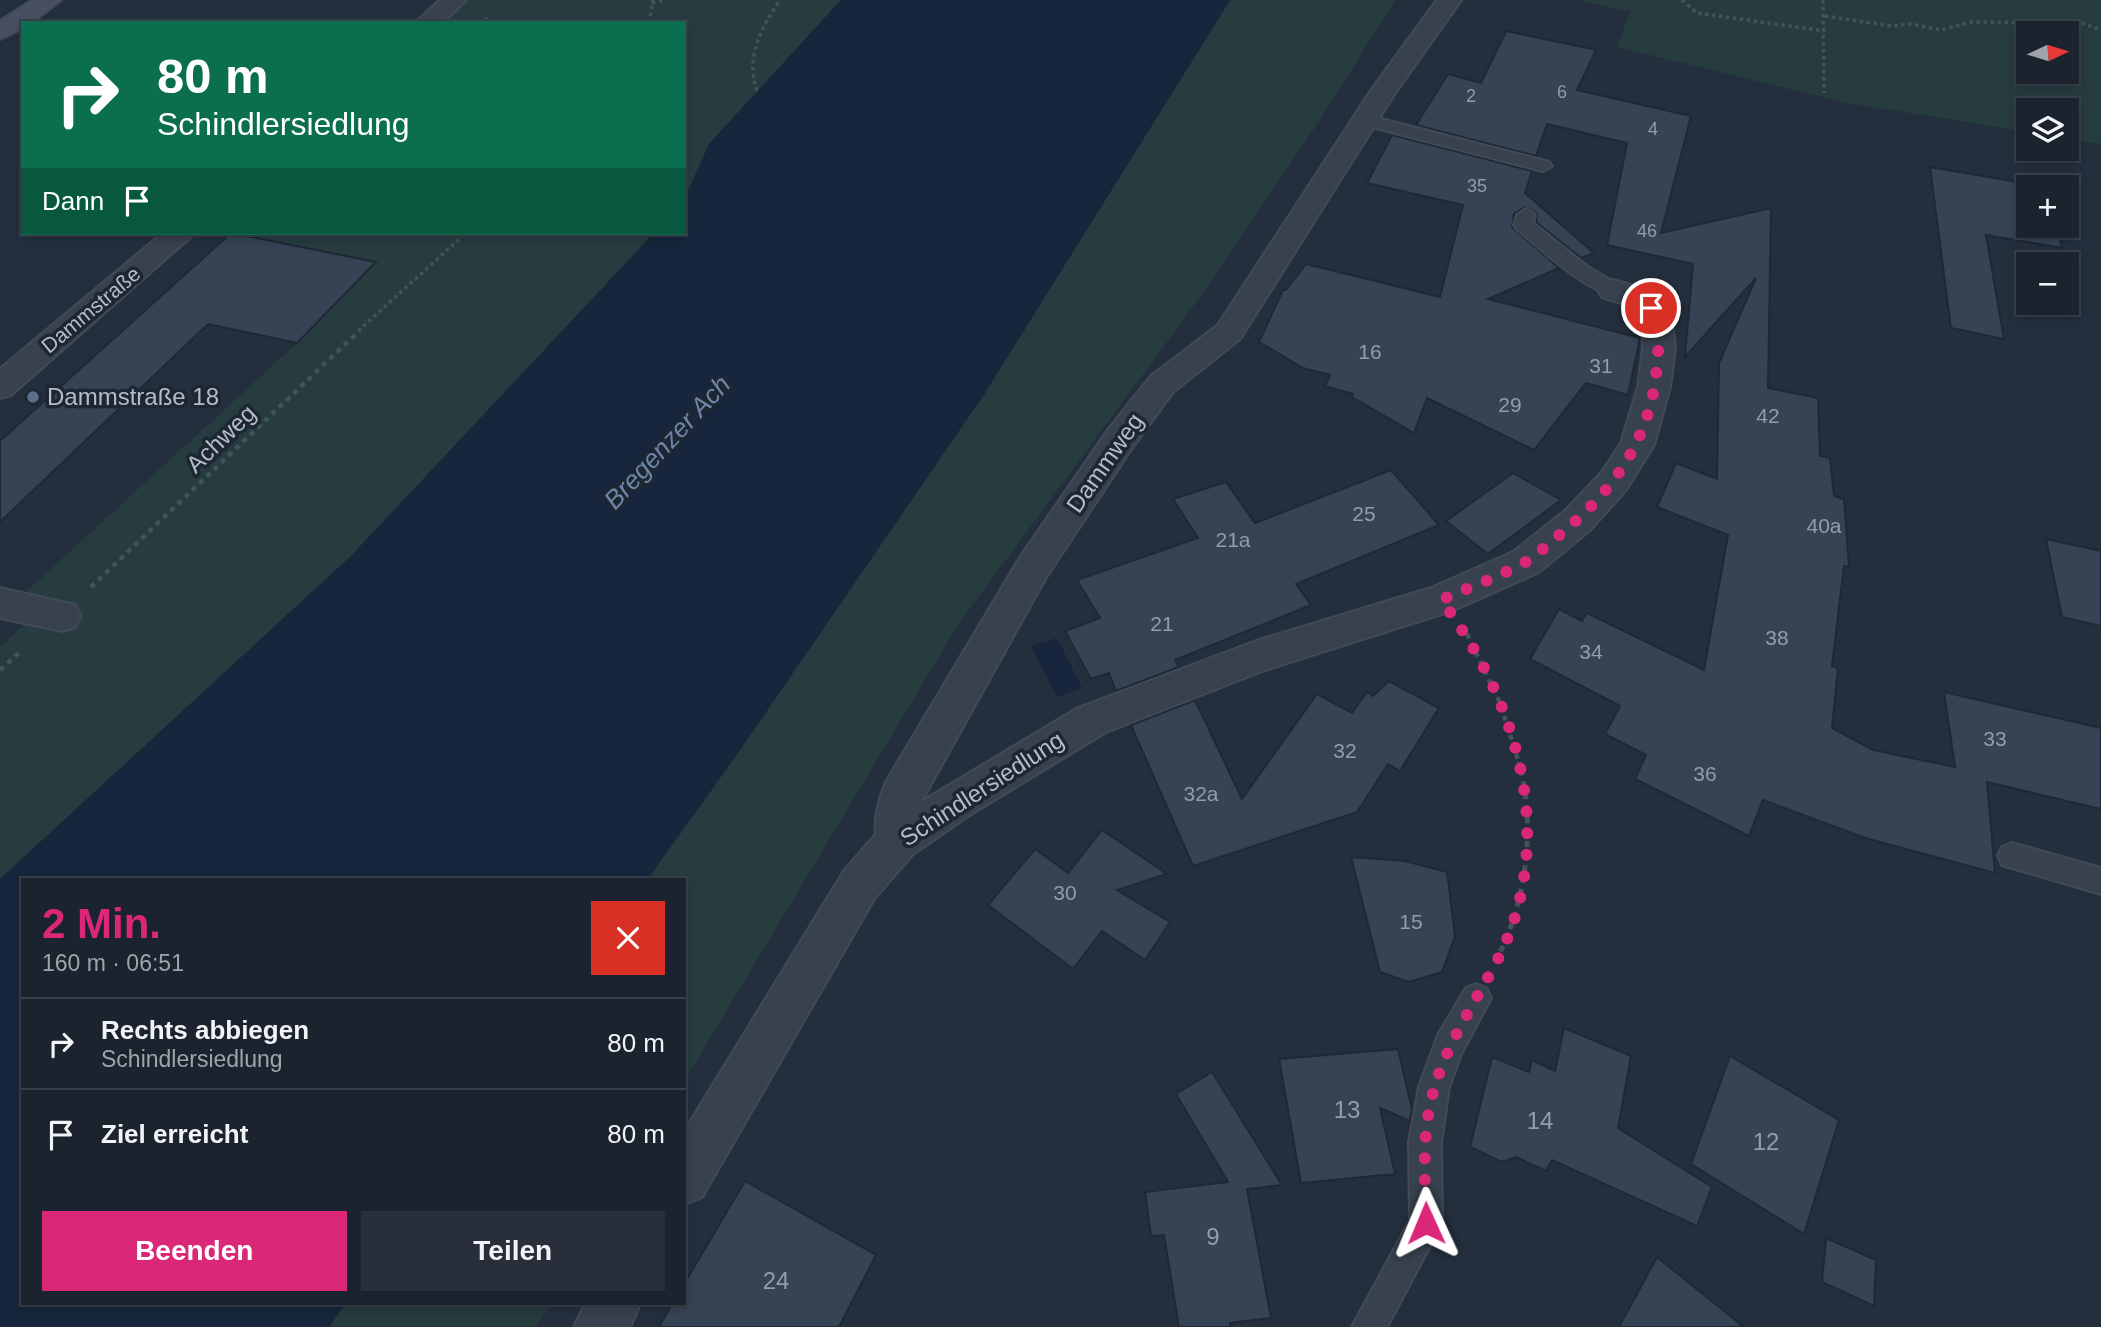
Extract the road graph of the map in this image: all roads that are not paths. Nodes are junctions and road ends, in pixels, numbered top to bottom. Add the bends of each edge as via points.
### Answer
1 (49, 0) edge
2 (454, 0) edge
3 (1449, 0) edge
4 (429, 21) edge
5 (0, 32) edge
6 (1366, 120) junction
7 (1543, 166) dead end
8 (1526, 215) dead end
9 (179, 235) edge
10 (1613, 290) joint
11 (0, 387) edge
12 (0, 603) edge
13 (62, 616) road end
14 (898, 840) junction
15 (2012, 856) dead end
16 (2101, 881) edge
17 (1476, 998) road end
18 (686, 1177) edge
19 (613, 1305) edge
20 (601, 1327) edge
21 (1369, 1327) edge

1 - 5 main road
2 - 4 street
3 - 6 street, Dammweg
6 - 7 lane
6 - 14 street, Dammweg via 1229,332 1162,383 1032,569 901,795
8 - 10 lane via 1523,225
9 - 11 street, Dammstraße
10 - 14 street, Schindlersiedlung via 1639,299 1657,320 1654,387 1637,445 1614,481 1578,520 1526,562 1441,600 1256,657 1092,720
12 - 13 street
14 - 18 street, Schindlersiedlung via 859,885
15 - 16 lane
17 - 21 lane via 1434,1087 1425,1142 1426,1223
19 - 20 street

